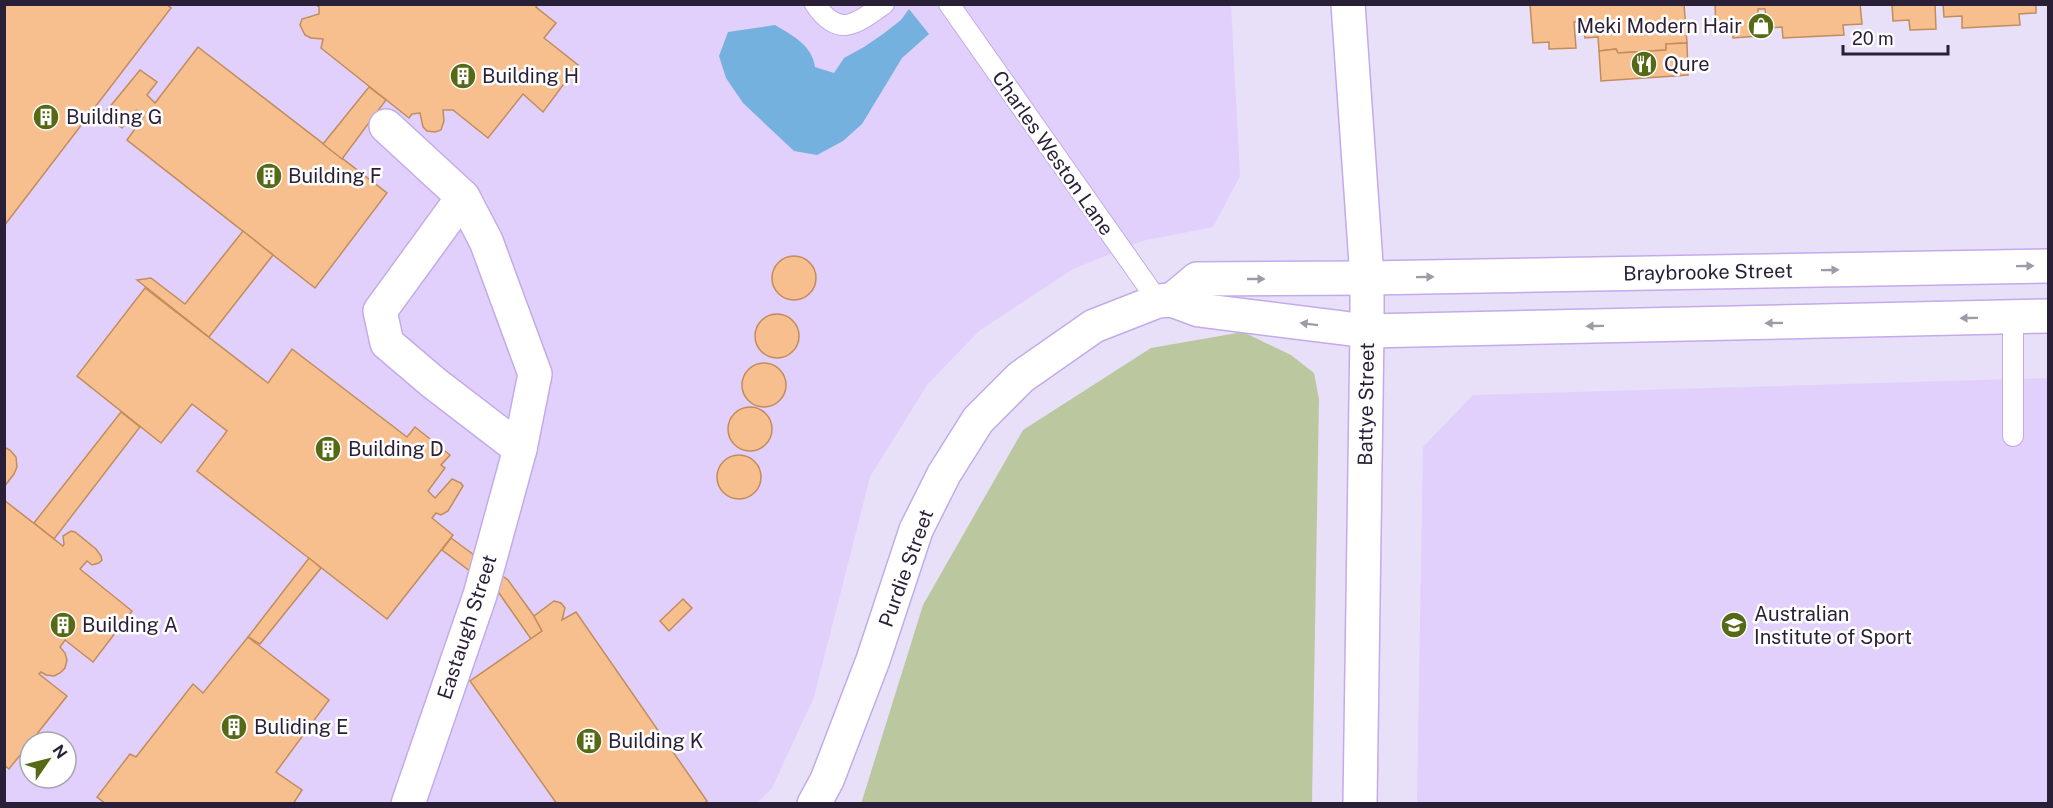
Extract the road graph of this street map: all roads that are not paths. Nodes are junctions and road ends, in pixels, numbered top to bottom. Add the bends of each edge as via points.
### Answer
1 (815, 4) edge
2 (884, 4) edge
3 (949, 4) edge
4 (1348, 4) edge
5 (386, 126) dead end
6 (463, 196) junction
7 (2049, 266) edge
8 (1367, 278) junction
9 (1165, 301) junction
10 (2049, 316) edge
11 (2013, 317) junction
12 (1367, 332) junction
13 (2013, 436) dead end
14 (520, 449) junction
15 (408, 804) edge
16 (814, 804) edge
17 (1360, 804) edge

1 - 2 lane via 824,18 839,26 857,23
3 - 9 lane, Charles Weston Lane
4 - 8 street, Battye Street
5 - 6 street, Eastaugh Street
6 - 14 street, Eastaugh Street via 486,241 535,374
6 - 14 street via 380,311 387,343
8 -> 7 street, Braybrooke Street
9 -> 8 street, Purdie Street via 1197,279
8 - 12 street, Battye Street
12 -> 9 street via 1198,310
9 - 16 street, Purdie Street via 1094,326 1021,377 978,420 944,474 916,530 873,660
10 - 11 street
11 -> 12 street
11 - 13 lane
12 - 17 street, Battye Street
14 - 15 street, Eastaugh Street via 480,595

